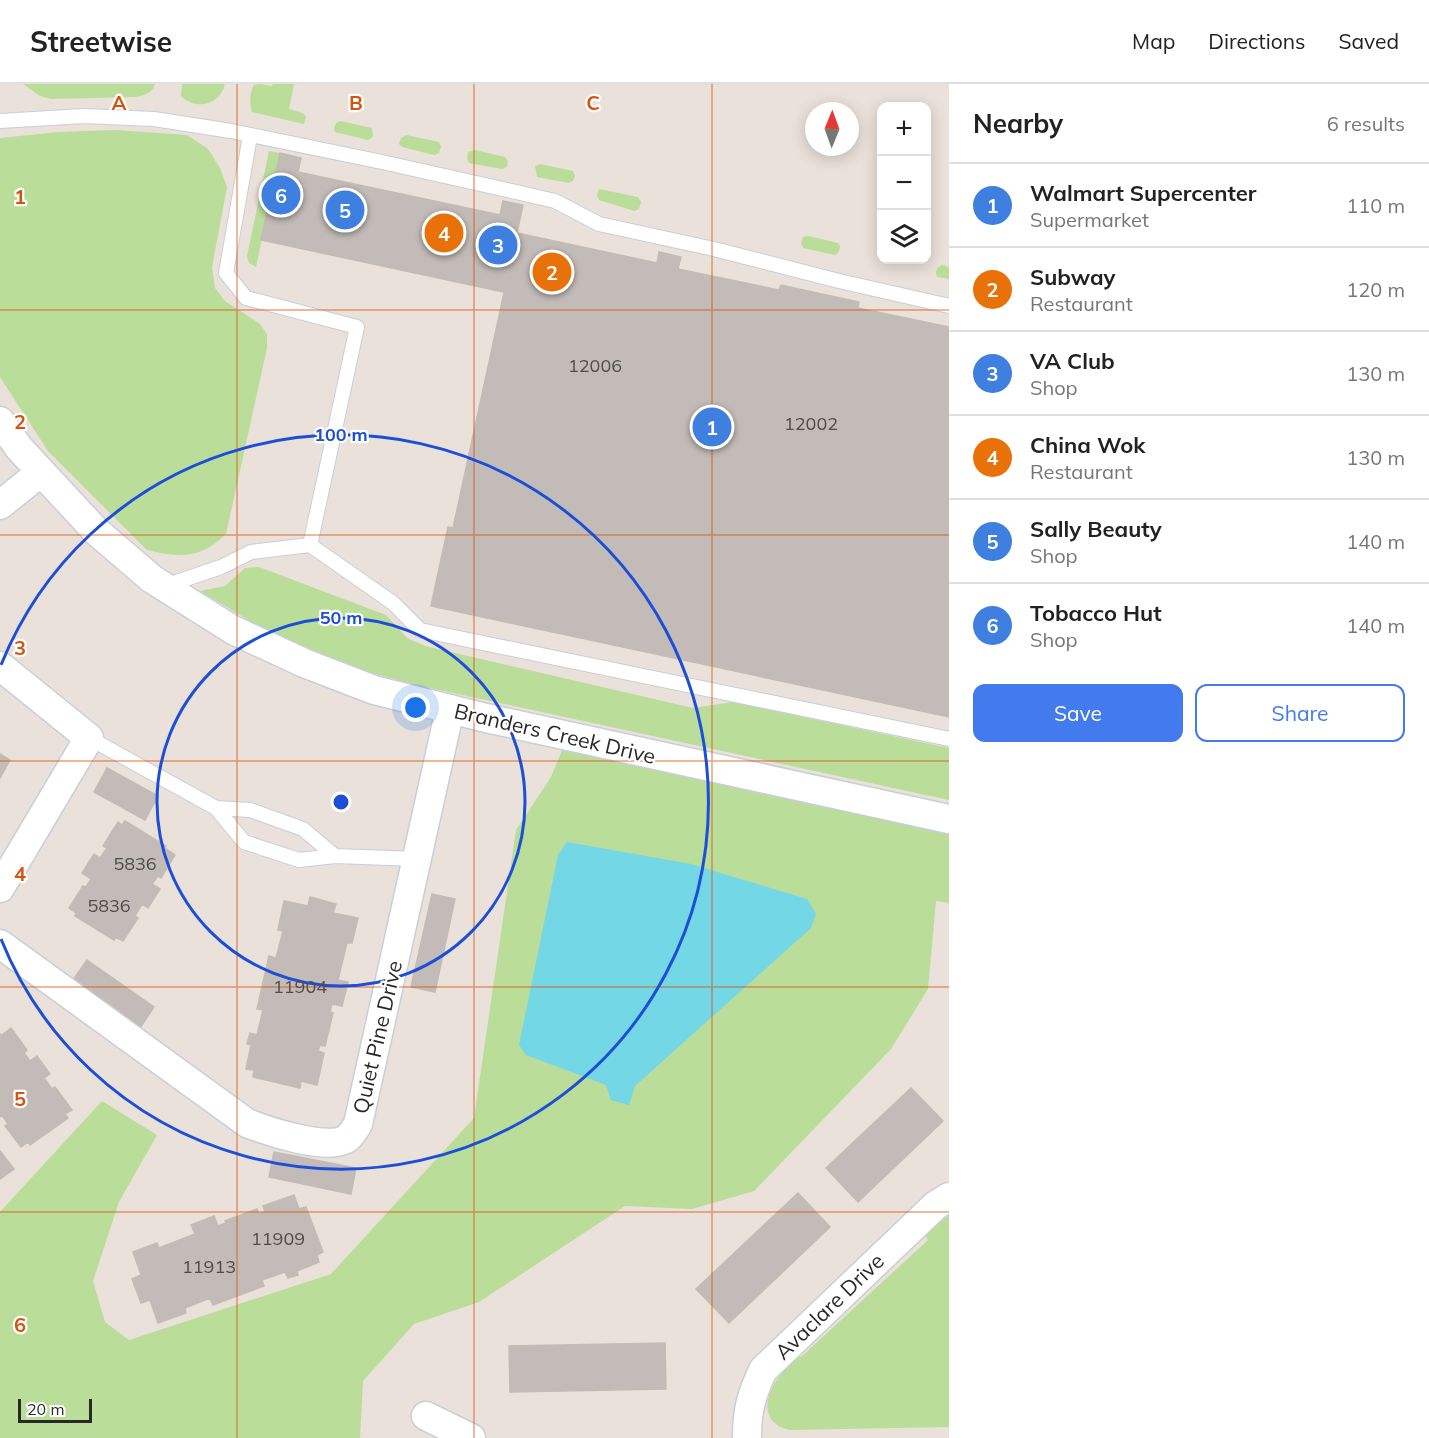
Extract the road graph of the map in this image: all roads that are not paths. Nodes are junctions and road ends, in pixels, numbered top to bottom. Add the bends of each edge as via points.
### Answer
1 (0, 121) edge
2 (250, 136) junction
3 (949, 306) edge
4 (0, 421) edge
5 (41, 472) junction
6 (0, 505) edge
7 (310, 545) junction
8 (164, 586) junction
9 (0, 666) edge
10 (450, 709) junction
11 (89, 738) junction
12 (949, 739) edge
13 (216, 808) junction
14 (949, 819) edge
15 (335, 856) junction
16 (417, 859) junction
17 (0, 888) edge
18 (0, 944) edge
19 (949, 1197) edge
20 (426, 1416) dead end
21 (471, 1438) edge
22 (747, 1438) edge

1 - 2 lane via 84,116 144,118
2 - 3 lane via 555,201 599,224
2 - 7 lane via 226,273 246,298 357,327
4 - 5 street, Branders Creek Drive
5 - 6 street
5 - 8 street, Branders Creek Drive via 96,531
7 - 8 lane via 251,552 221,567
7 - 12 lane via 393,603 420,630
8 - 10 street, Branders Creek Drive via 233,630 304,663 374,690
9 - 11 street
10 - 14 street, Branders Creek Drive
10 - 16 street, Quiet Pine Drive
11 - 13 lane
11 - 17 street
13 - 15 lane via 250,810 303,829
13 - 15 lane via 244,842 299,860
15 - 16 lane
16 - 18 street, Quiet Pine Drive via 358,1124 345,1140 336,1143 267,1131 247,1123
19 - 22 street, Avaclare Drive via 763,1370 747,1414
20 - 21 street

